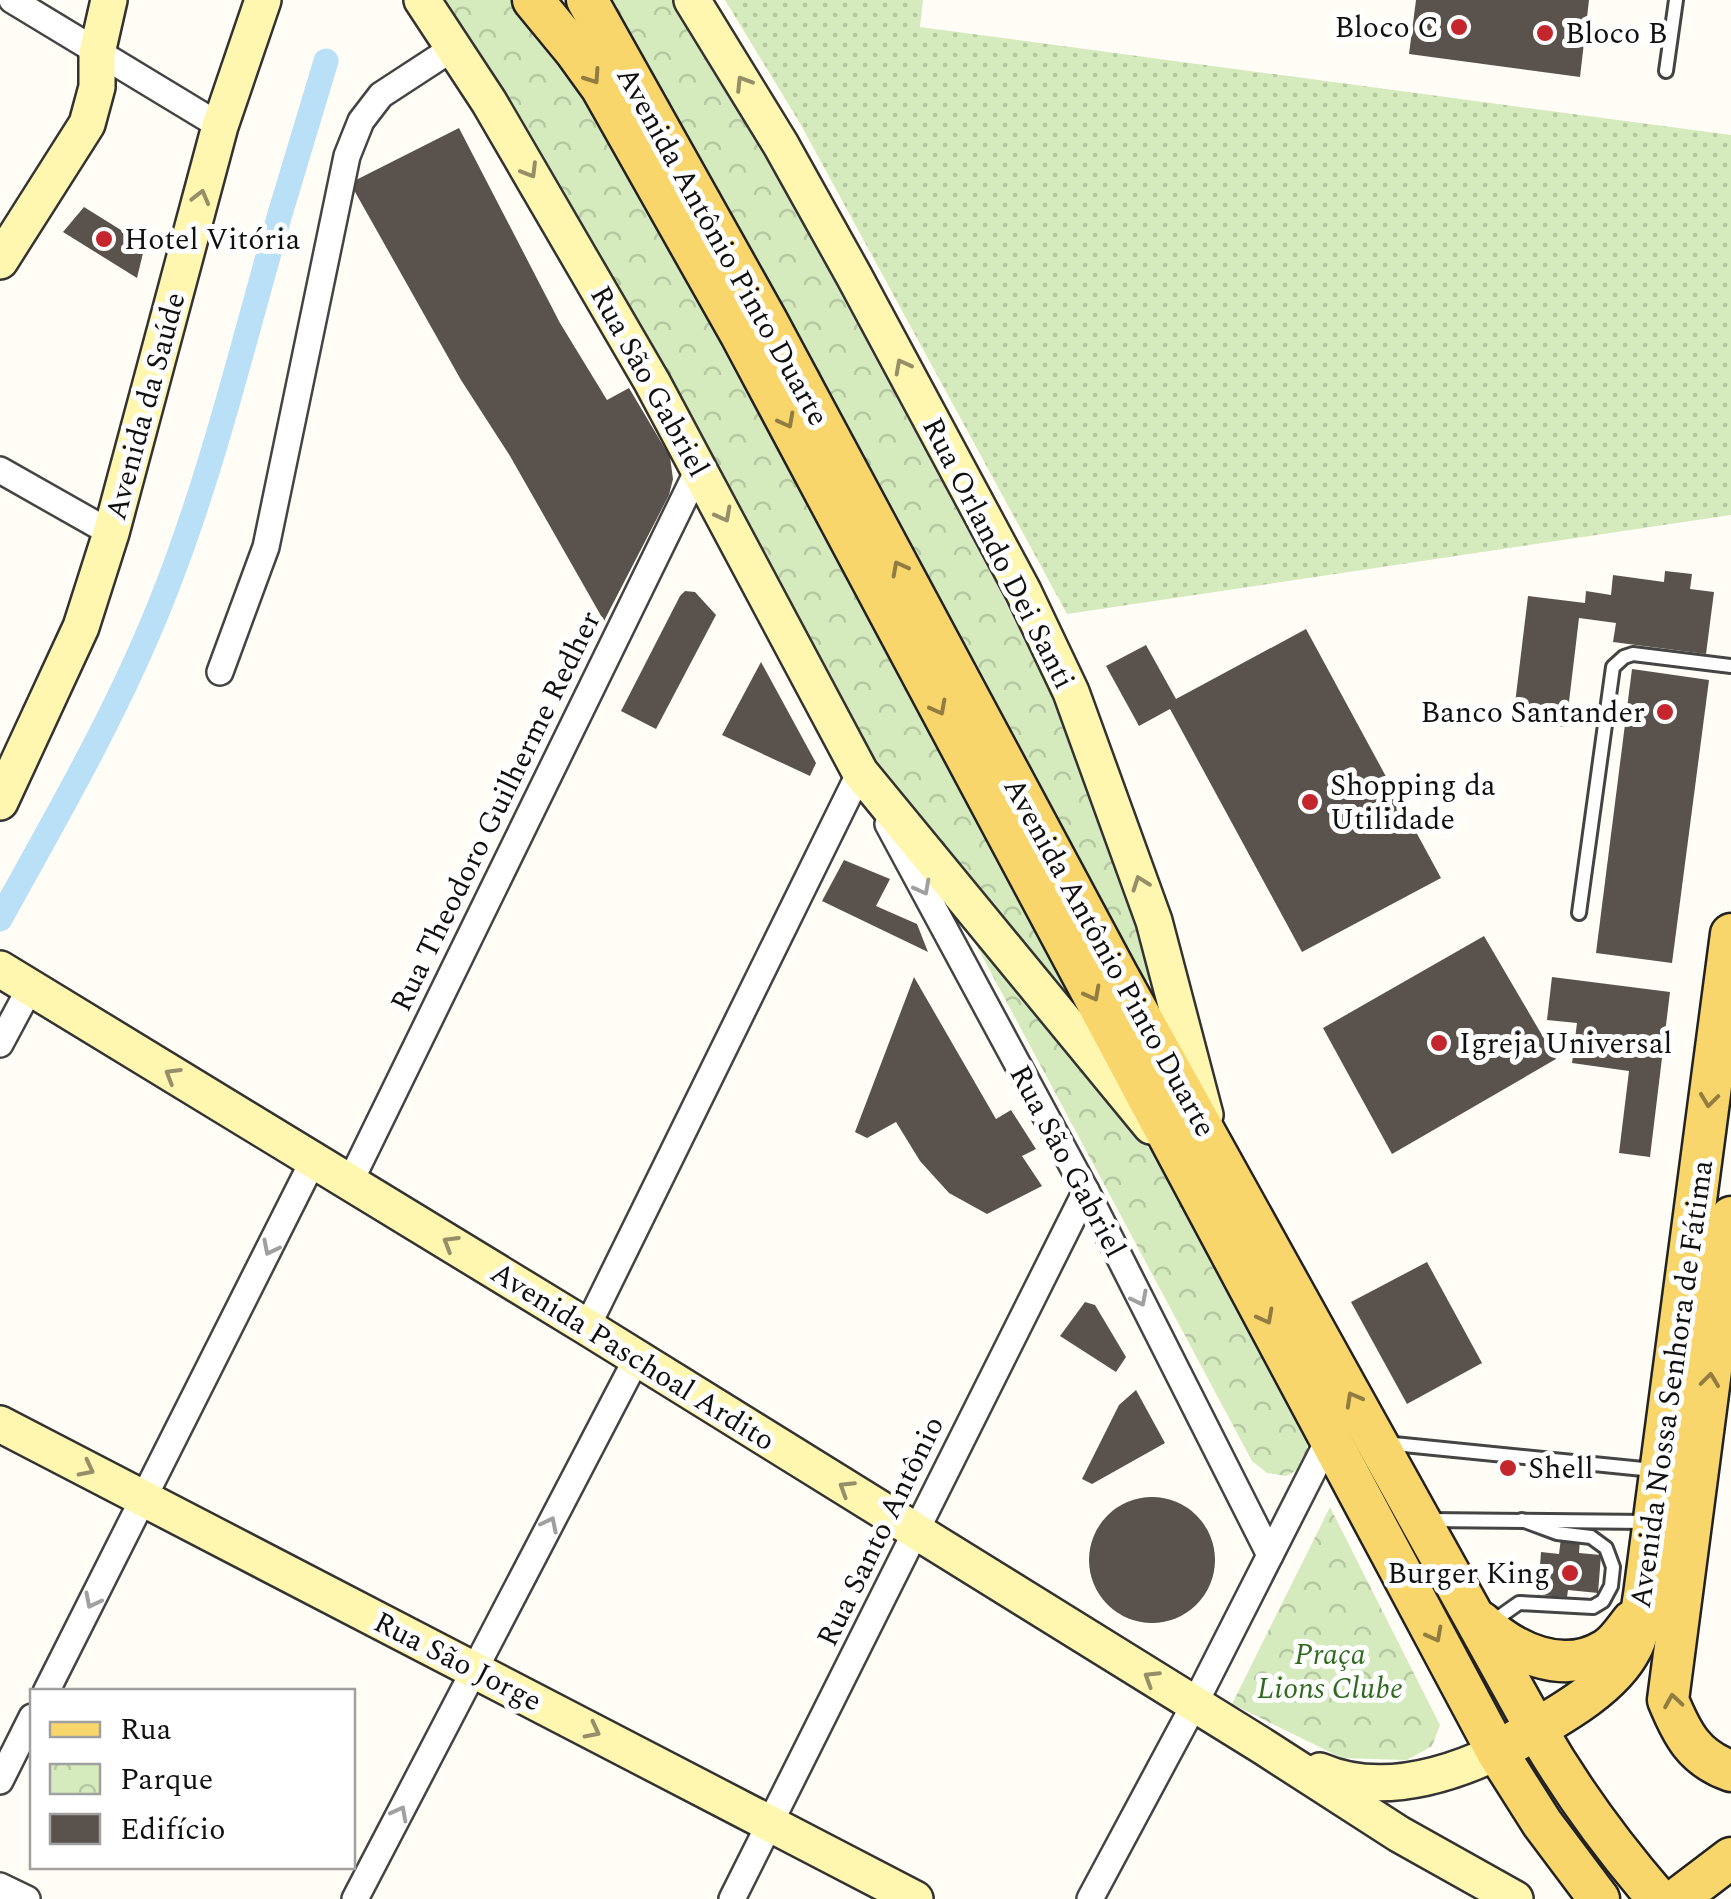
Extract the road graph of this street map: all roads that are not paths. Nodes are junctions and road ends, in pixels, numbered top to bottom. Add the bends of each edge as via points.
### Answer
1 (12, 0) edge
2 (109, 0) edge
3 (263, 0) edge
4 (422, 0) edge
5 (533, 0) edge
6 (587, 0) edge
7 (692, 0) edge
8 (1676, 0) edge
9 (453, 48) junction
10 (97, 53) junction
11 (1666, 71) dead end
12 (220, 126) junction
13 (0, 261) edge
14 (699, 468) junction
15 (0, 470) edge
16 (111, 533) junction
17 (1731, 666) edge
18 (220, 672) dead end
19 (860, 772) junction
20 (0, 802) edge
21 (1579, 914) dead end
22 (1731, 934) edge
23 (0, 969) edge
24 (30, 988) junction
25 (0, 1044) edge
26 (1200, 1157) junction
27 (314, 1161) junction
28 (350, 1182) junction
29 (1086, 1192) junction
30 (1731, 1217) edge
31 (587, 1327) junction
32 (636, 1358) junction
33 (0, 1424) edge
34 (1330, 1437) junction
35 (1376, 1442) junction
36 (1660, 1471) junction
37 (145, 1498) junction
38 (1420, 1520) junction
39 (1522, 1520) junction
40 (1672, 1524) junction
41 (915, 1532) junction
42 (1270, 1555) junction
43 (1644, 1595) junction
44 (1484, 1624) junction
45 (474, 1670) junction
46 (48, 1689) edge
47 (1194, 1705) junction
48 (30, 1722) edge
49 (1536, 1729) junction
50 (1264, 1747) junction
51 (1497, 1752) junction
52 (1731, 1771) edge
53 (0, 1781) edge
54 (770, 1824) junction
55 (1731, 1858) edge
56 (0, 1886) edge
57 (27, 1899) edge
58 (354, 1899) edge
59 (732, 1899) edge
60 (915, 1899) edge
61 (1090, 1899) edge
62 (1514, 1899) edge
63 (1599, 1899) edge
64 (1658, 1899) edge
65 (1677, 1899) edge

1 - 10 street
2 - 10 main road
3 - 12 main road, Avenida da Saúde
4 - 9 main road, Rua São Gabriel
5 -> 26 main road, Avenida Antônio Pinto Duarte via 600,87
26 -> 6 main road, Avenida Antônio Pinto Duarte via 1062,872
26 -> 7 main road, Rua Orlando Dei Santi via 1154,921 1071,692 845,259
8 - 11 lane
9 -> 14 main road, Rua São Gabriel via 563,225
9 - 18 street via 381,95 347,156 266,547
10 - 12 street
10 - 13 main road via 87,124
16 -> 12 main road, Avenida da Saúde
14 -> 19 main road, Rua São Gabriel
14 - 28 street, Rua Theodoro Guilherme Redher
15 - 16 street
16 - 20 main road, Avenida da Saúde via 81,628
17 - 21 lane via 1633,654 1613,667
19 - 26 main road, Rua São Gabriel
19 -> 29 street, Rua São Gabriel
19 - 31 street
22 -> 36 main road, Avenida Nossa Senhora de Fátima
23 - 24 main road, Avenida Paschoal Ardito
24 - 25 street
27 -> 24 main road, Avenida Paschoal Ardito
26 -> 34 main road, Avenida Antônio Pinto Duarte
35 -> 26 main road, Avenida Antônio Pinto Duarte
27 - 28 main road, Avenida Paschoal Ardito
27 -> 37 street
31 -> 28 main road, Avenida Paschoal Ardito
29 - 41 street, Rua Santo Antônio
29 -> 42 street, Rua São Gabriel
40 -> 30 main road, Avenida Nossa Senhora de Fátima
31 - 32 main road, Avenida Paschoal Ardito
41 -> 32 main road, Avenida Paschoal Ardito
45 -> 32 street
33 -> 37 main road, Rua São Jorge
34 - 42 street
34 -> 51 main road, Avenida Antônio Pinto Duarte
35 - 36 lane
35 - 38 main road, Avenida Antônio Pinto Duarte
36 - 40 main road, Avenida Nossa Senhora de Fátima
37 - 45 main road, Rua São Jorge
37 -> 46 street
38 - 39 lane
38 - 44 main road, Avenida Antônio Pinto Duarte
39 - 40 lane
39 - 44 lane via 1592,1537 1606,1548 1612,1586 1593,1607 1518,1604
40 - 43 main road, Avenida Nossa Senhora de Fátima
52 -> 40 main road, Avenida Nossa Senhora de Fátima via 1699,1754 1668,1700
47 -> 41 main road, Avenida Paschoal Ardito
41 - 54 street, Rua Santo Antônio
42 - 47 street
43 - 44 main road via 1621,1636 1582,1659 1536,1657
43 - 49 main road, Avenida Nossa Senhora de Fátima via 1633,1646 1622,1664
44 - 49 main road, Avenida Antônio Pinto Duarte
45 -> 54 main road, Rua São Jorge
58 -> 45 street
47 - 50 main road, Avenida Paschoal Ardito
47 - 61 street
48 - 53 street
49 - 51 main road, Avenida Nossa Senhora de Fátima
49 - 64 main road, Avenida Antônio Pinto Duarte via 1587,1811
50 - 51 main road, Avenida Paschoal Ardito via 1370,1784 1439,1774
50 - 62 main road, Avenida Paschoal Ardito
51 - 63 main road, Avenida Antônio Pinto Duarte
54 - 59 street, Rua Santo Antônio
54 - 60 main road, Rua São Jorge
55 - 65 main road
56 - 57 street

